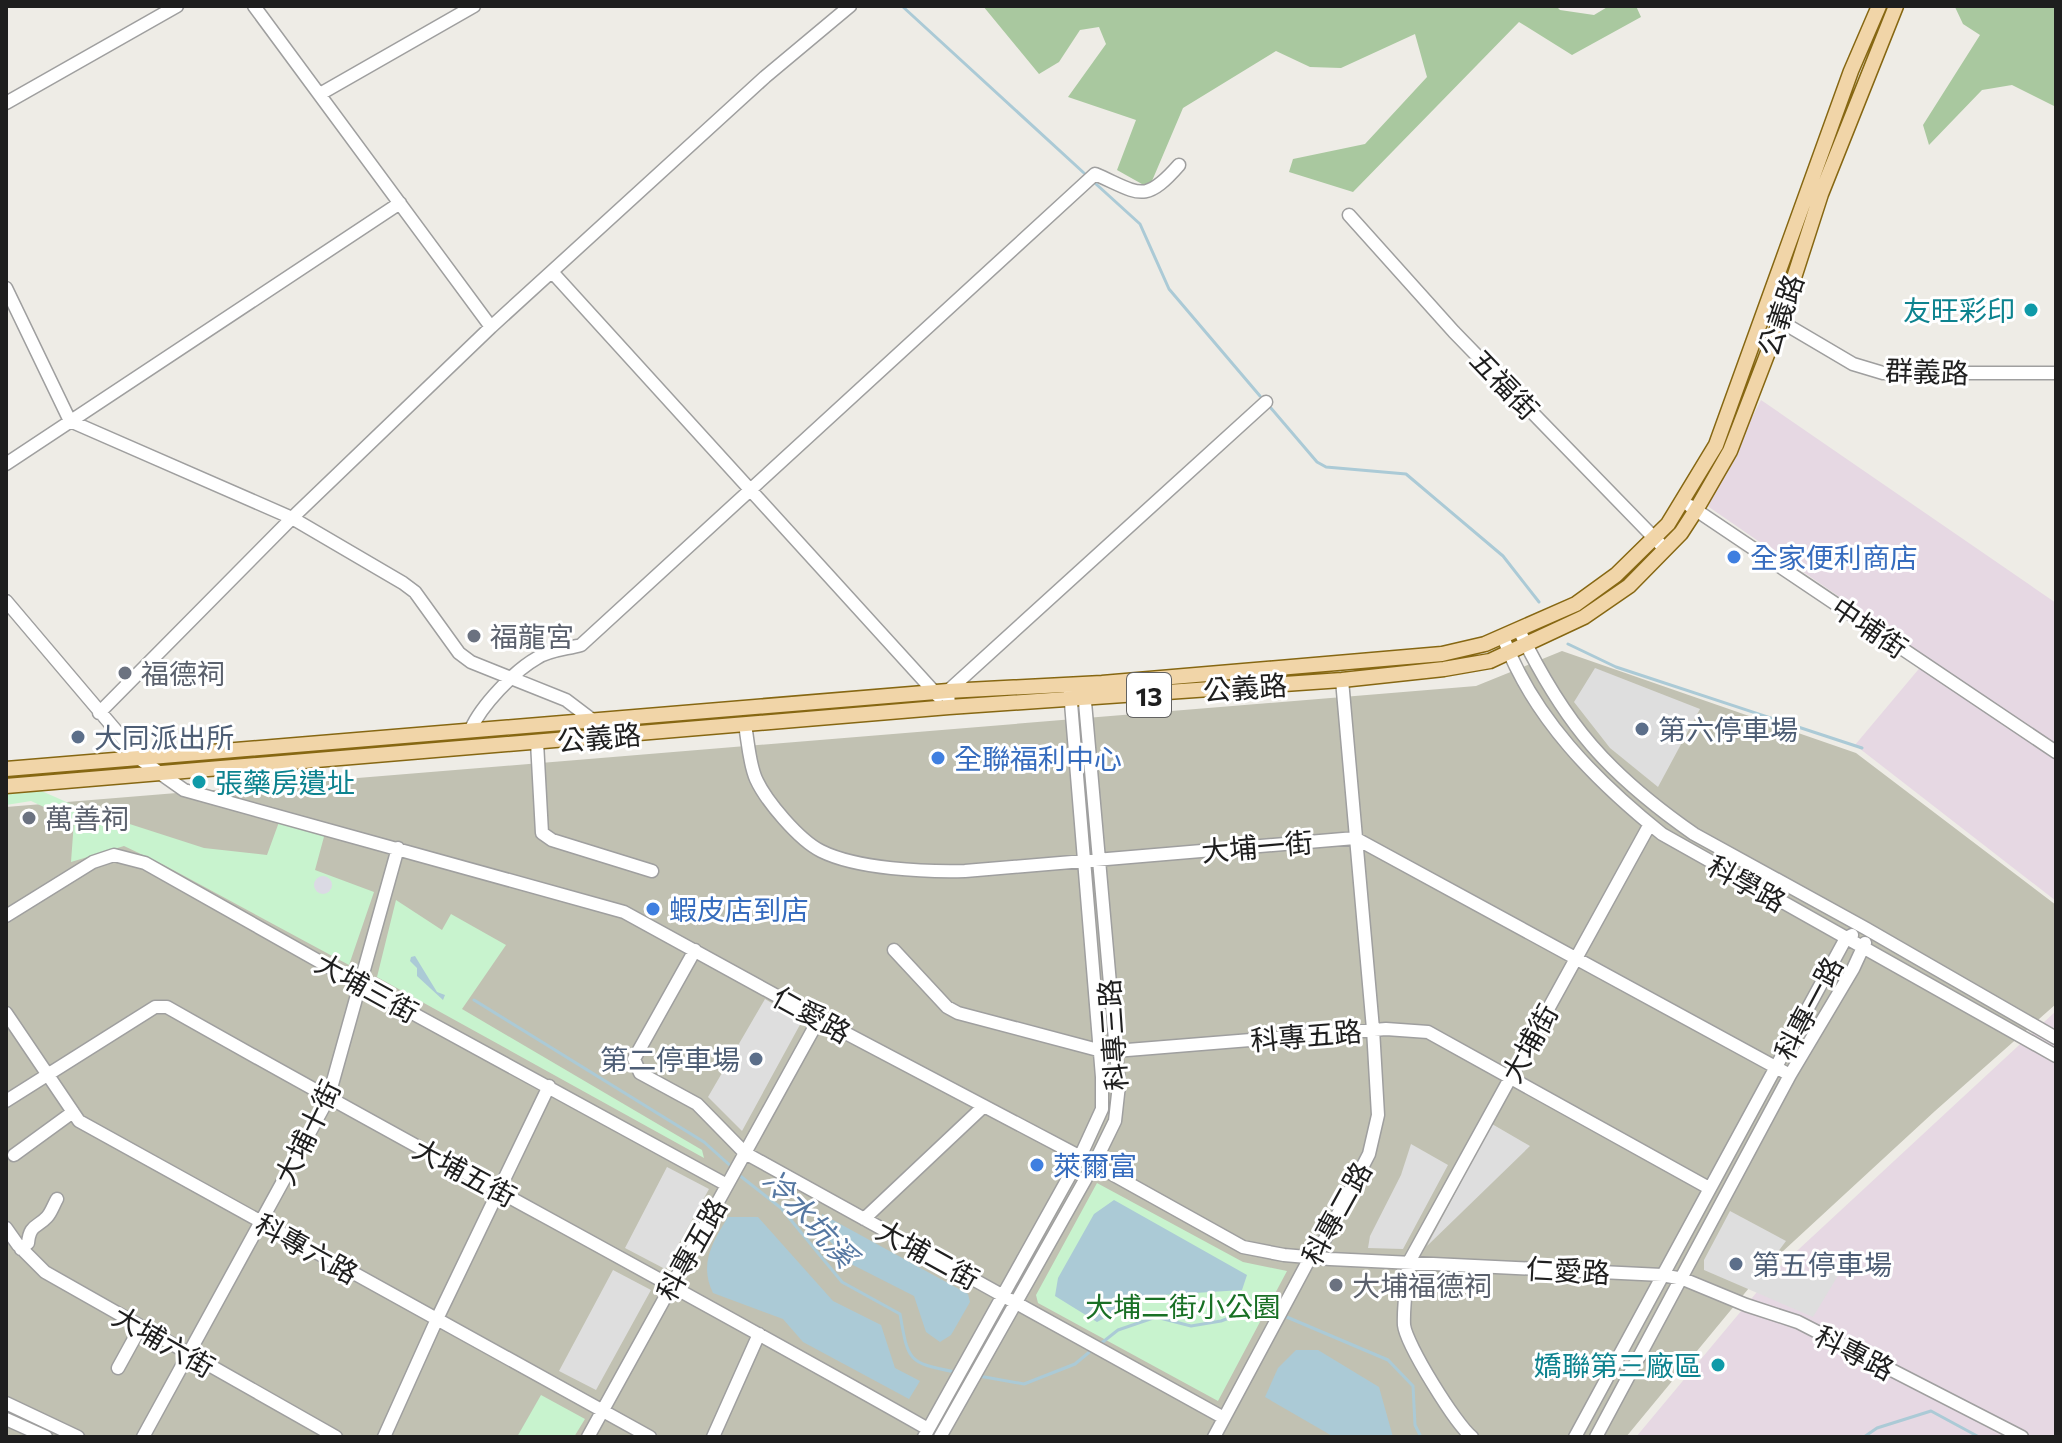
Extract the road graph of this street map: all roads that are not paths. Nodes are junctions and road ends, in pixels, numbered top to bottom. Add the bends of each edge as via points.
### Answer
1 (177, 6) edge
2 (254, 6) edge
3 (474, 6) edge
4 (850, 6) edge
5 (1879, 6) edge
6 (1896, 6) edge
7 (320, 94) junction
8 (6, 103) edge
9 (1179, 165) dead end
10 (400, 203) junction
11 (1349, 215) dead end
12 (553, 273) junction
13 (6, 288) edge
14 (1764, 316) junction
15 (1780, 321) junction
16 (491, 327) junction
17 (2056, 373) edge
18 (1266, 402) dead end
19 (70, 421) junction
20 (6, 464) edge
21 (750, 489) junction
22 (1684, 501) junction
23 (1696, 510) junction
24 (292, 518) junction
25 (1654, 538) junction
26 (1665, 549) junction
27 (6, 601) edge
28 (1519, 630) junction
29 (1506, 644) junction
30 (1526, 644) junction
31 (1181, 675) junction
32 (511, 679) junction
33 (1342, 680) junction
34 (941, 691) junction
35 (1078, 692) junction
36 (1160, 694) junction
37 (949, 707) junction
38 (99, 713) junction
39 (593, 721) junction
40 (745, 725) junction
41 (471, 729) junction
42 (614, 736) junction
43 (537, 742) junction
44 (2056, 752) edge
45 (140, 759) junction
46 (6, 769) edge
47 (157, 772) junction
48 (6, 786) edge
49 (1650, 824) junction
50 (1355, 838) junction
51 (398, 848) junction
52 (1091, 861) junction
53 (652, 871) dead end
54 (6, 916) edge
55 (1865, 928) junction
56 (1846, 938) junction
57 (1865, 948) junction
58 (695, 950) junction
59 (894, 950) dead end
60 (1577, 957) junction
61 (361, 985) junction
62 (7, 1016) edge
63 (819, 1019) junction
64 (1373, 1029) junction
65 (2050, 1034) edge
66 (2037, 1045) junction
67 (1098, 1050) junction
68 (1115, 1051) junction
69 (2056, 1056) edge
70 (1775, 1068) junction
71 (47, 1074) junction
72 (1790, 1075) junction
73 (1509, 1077) junction
74 (549, 1086) junction
75 (328, 1099) junction
76 (6, 1101) edge
77 (984, 1106) junction
78 (73, 1112) junction
79 (14, 1155) dead end
80 (743, 1156) junction
81 (1080, 1157) junction
82 (1094, 1164) junction
83 (729, 1181) junction
84 (1709, 1188) junction
85 (498, 1190) junction
86 (57, 1199) dead end
87 (864, 1219) junction
88 (262, 1221) junction
89 (6, 1228) edge
90 (21, 1249) junction
91 (1311, 1256) junction
92 (1409, 1262) junction
93 (1662, 1275) junction
94 (1683, 1279) junction
95 (671, 1285) junction
96 (1002, 1294) junction
97 (1015, 1302) junction
98 (437, 1319) junction
99 (140, 1328) junction
100 (759, 1334) junction
101 (188, 1355) junction
102 (118, 1368) dead end
103 (6, 1403) edge
104 (602, 1411) junction
105 (1224, 1418) junction
106 (6, 1419) edge
107 (926, 1433) edge
108 (46, 1437) edge
109 (78, 1437) edge
110 (143, 1437) edge
111 (336, 1437) edge
112 (384, 1437) edge
113 (588, 1437) edge
114 (650, 1437) edge
115 (713, 1437) edge
116 (940, 1437) edge
117 (1214, 1437) edge
118 (1472, 1437) edge
119 (1575, 1437) edge
120 (1596, 1437) edge
121 (2022, 1437) edge

1 - 8 street
2 - 7 street
3 - 7 street
4 - 12 street via 765,77
5 - 14 main road, 公義路 / 13
6 - 15 main road, 公義路 / 13 via 1821,194
7 - 10 street
9 - 21 street via 1159,188 1140,194 1095,174
10 - 16 street
10 - 19 street
11 - 25 street, 五福街
12 - 16 street
12 - 21 street
13 - 19 street
14 - 15 street, 群義路
14 - 22 main road, 公義路 / 13 via 1716,445
15 - 17 street, 群義路 via 1853,364 1883,373
15 - 23 main road, 公義路 / 13 via 1730,451
16 - 24 street
18 - 34 street
19 - 20 street
19 - 24 street
21 - 32 street via 581,645 535,659
21 - 34 street
22 - 23 street, 中埔街
22 - 25 main road, 公義路 / 13
23 - 26 main road, 公義路 / 13
23 - 44 street, 中埔街
24 - 32 street via 403,583 459,653
24 - 38 street
25 - 26 street, 五福街
25 - 28 main road, 公義路 / 13 via 1576,604
26 - 30 main road, 公義路 / 13 via 1629,586 1584,617
27 - 38 street, 仁愛路
28 - 29 main road, 公義路 / 13
28 - 30 street, 科學路
29 - 30 main road, 公義路 / 13
29 - 31 main road, 公義路 / 13
29 - 33 main road, 公義路 / 13 via 1490,661
29 - 49 street, 科學路 via 1560,735 1619,799
30 - 55 street, 科學路 via 1577,730 1638,792 1694,834
31 - 35 main road, 公義路 / 13
31 - 36 street
32 - 39 street via 566,700
32 - 41 street
33 - 36 main road, 公義路 / 13
33 - 50 street, 科專二路
34 - 35 main road, 公義路 / 13
34 - 37 street
34 - 39 main road, 公義路 / 13
35 - 36 main road, 公義路 / 13
35 - 37 main road, 公義路 / 13
35 - 52 street, 科專三路
37 - 40 main road, 公義路 / 13
38 - 45 street, 仁愛路
39 - 41 main road, 公義路 / 13
39 - 42 street
40 - 42 main road, 公義路 / 13
40 - 52 street, 大埔一街 via 755,778 772,805 818,850 841,859 930,872
41 - 45 main road, 公義路 / 13
42 - 43 main road, 公義路 / 13
43 - 47 main road, 公義路 / 13
43 - 53 street via 542,833
45 - 46 main road, 公義路 / 13
45 - 47 street, 仁愛路
47 - 48 main road, 公義路 / 13
47 - 51 street, 仁愛路 via 184,790
49 - 56 street, 科學路
49 - 60 street, 大埔街
50 - 52 street, 大埔一街
50 - 60 street
50 - 64 street, 科專二路
51 - 58 street, 仁愛路 via 624,912
51 - 61 street, 大埔十街
52 - 67 street, 科專三路
52 - 68 street, 科專三路
54 - 61 street, 大埔三街 via 93,862 114,855 145,863
55 - 56 street, 科專一路
55 - 57 street, 科專一路
55 - 65 street, 科學路
56 - 57 street, 科學路
56 - 70 street, 科專一路
57 - 66 street, 科學路
57 - 72 street, 科專一路
58 - 63 street, 仁愛路
58 - 80 street, 大埔二街 via 634,1059 640,1073 697,1104
59 - 67 street, 科專五路 via 958,1013
60 - 70 street
60 - 73 street, 大埔街
61 - 74 street, 大埔三街
61 - 75 street, 大埔十街
62 - 71 street, 科專六路
63 - 77 street, 仁愛路
63 - 80 street, 科專五路
64 - 68 street, 科專五路
64 - 73 street, 科專五路 via 1428,1032
64 - 91 street, 科專二路 via 1378,1115 1369,1154
65 - 66 street
66 - 69 street, 科學路
67 - 68 street, 科專五路
67 - 81 street, 科專三路 via 1102,1109
68 - 82 street, 科專三路 via 1115,1121
70 - 72 street
70 - 84 street, 科專一路
71 - 75 street, 大埔五街 via 155,1007 167,1007
71 - 76 street, 大埔五街
71 - 78 street, 科專六路
72 - 94 street, 科專一路
73 - 84 street, 科專五路
73 - 92 street, 大埔街
74 - 83 street, 大埔三街
74 - 85 street
75 - 85 street, 大埔五街
75 - 88 street, 大埔十街
77 - 81 street, 仁愛路
77 - 87 street
78 - 79 street
78 - 88 street, 科專六路 via 79,1121
80 - 83 street, 科專五路
80 - 87 street, 大埔二街
81 - 82 street, 仁愛路
81 - 96 street, 科專三路
82 - 91 street, 仁愛路 via 1243,1247
82 - 97 street, 科專三路
83 - 95 street, 科專五路
84 - 93 street, 科專一路
85 - 95 street, 大埔五街
85 - 98 street
86 - 90 street
87 - 96 street, 大埔二街
88 - 98 street, 科專六路
88 - 101 street, 大埔十街
89 - 90 street, 大埔六街
90 - 99 street, 大埔六街 via 45,1272
91 - 92 street, 仁愛路
91 - 105 street, 科專二路
92 - 93 street, 仁愛路
92 - 118 street via 1404,1328
93 - 94 street, 仁愛路
93 - 119 street, 科專一路
94 - 120 street, 科專一路
94 - 121 street, 科專路 via 1798,1322
95 - 100 street, 大埔五街
95 - 104 street, 科專五路
96 - 97 street, 大埔二街
96 - 107 street, 科專三路
97 - 105 street, 大埔二街
97 - 116 street, 科專三路
98 - 104 street, 科專六路
98 - 112 street
99 - 101 street, 大埔六街
99 - 102 street
100 - 107 street, 大埔五街
100 - 115 street
101 - 110 street, 大埔十街
101 - 111 street, 大埔六街
103 - 109 street
104 - 113 street, 科專五路
104 - 114 street, 科專六路
105 - 117 street, 科專二路
106 - 108 street

